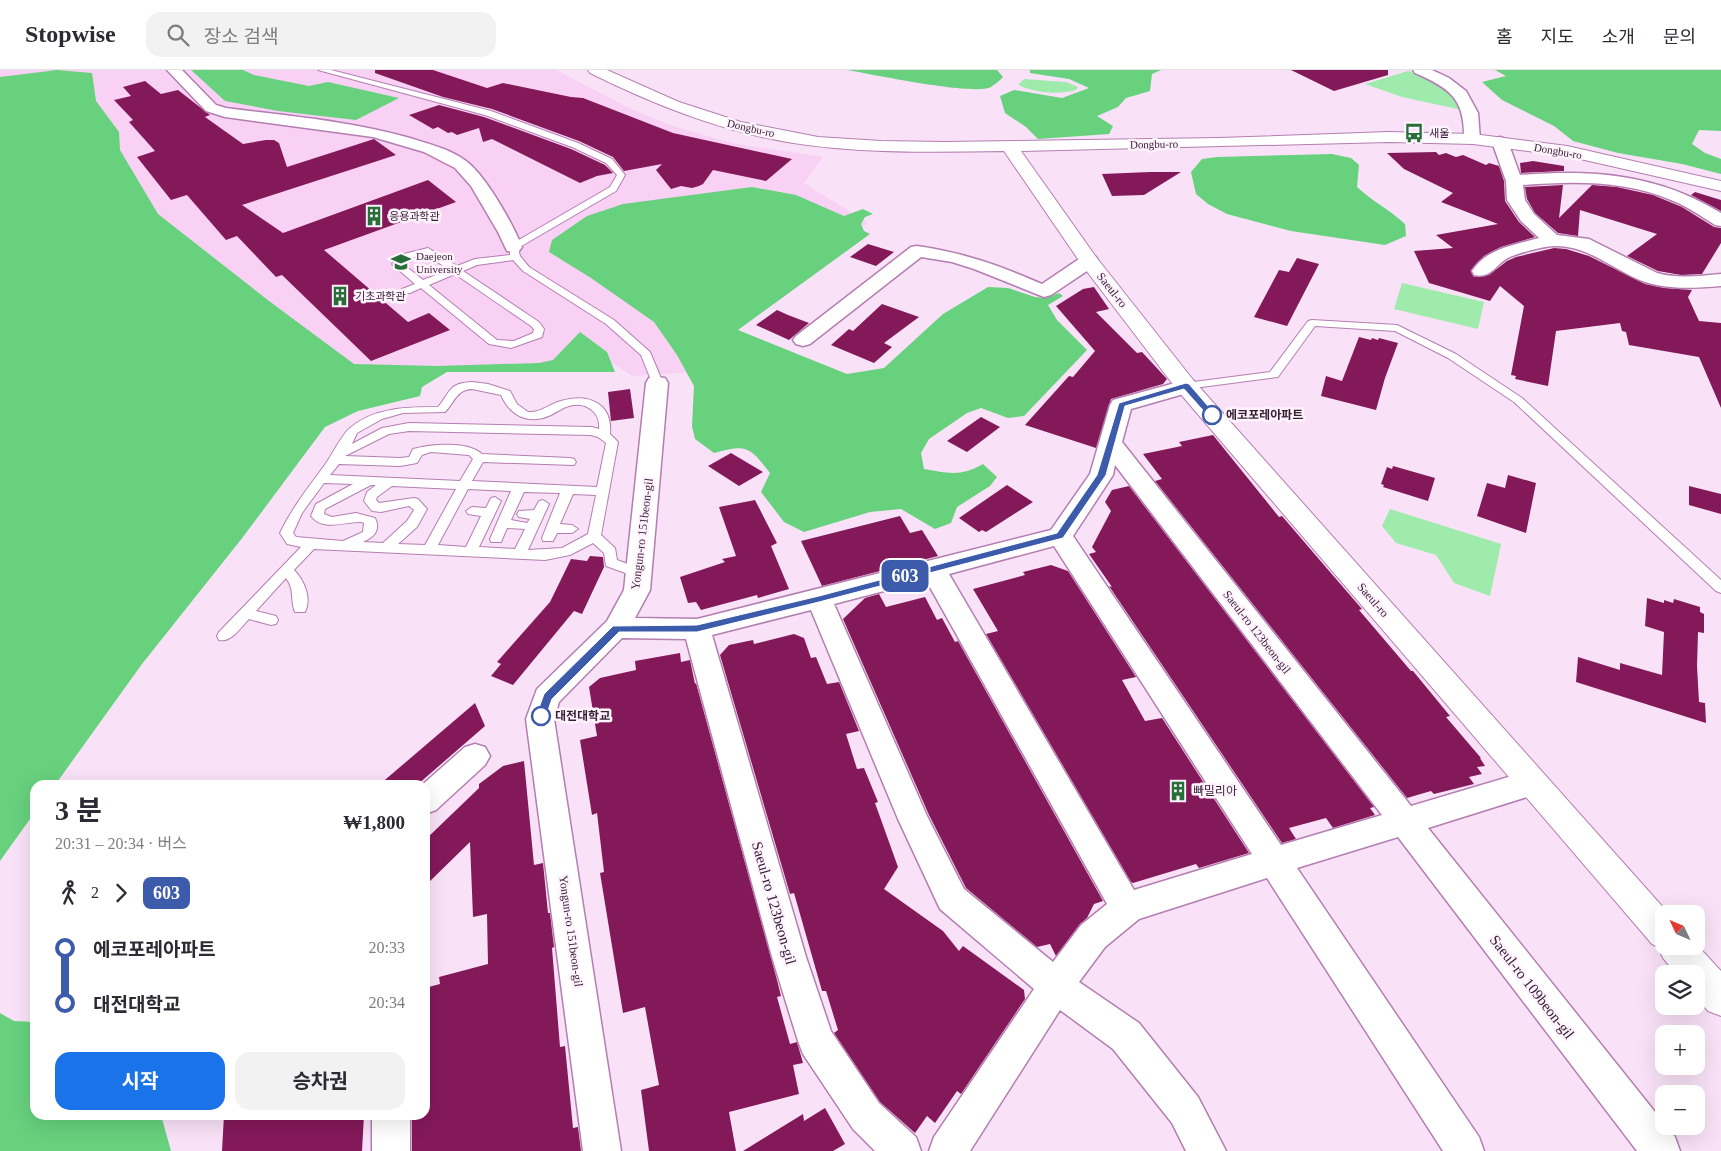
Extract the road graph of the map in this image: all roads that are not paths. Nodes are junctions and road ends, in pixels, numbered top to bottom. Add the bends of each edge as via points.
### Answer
1 (174, 70) edge
2 (322, 70) edge
3 (595, 70) edge
4 (1420, 70) edge
5 (1472, 139) junction
6 (1500, 142) junction
7 (1009, 146) junction
8 (1514, 181) junction
9 (1721, 186) edge
10 (1721, 221) edge
11 (1552, 240) junction
12 (514, 252) junction
13 (1089, 261) junction
14 (457, 269) junction
15 (1482, 271) dead end
16 (1721, 280) edge
17 (422, 284) junction
18 (406, 290) dead end
19 (803, 340) dead end
20 (657, 383) joint
21 (1186, 386) junction
22 (604, 435) junction
23 (1110, 443) junction
24 (337, 457) junction
25 (479, 458) junction
26 (570, 462) dead end
27 (320, 480) junction
28 (368, 481) junction
29 (389, 482) junction
30 (465, 485) junction
31 (519, 488) junction
32 (568, 490) junction
33 (602, 491) junction
34 (492, 506) joint
35 (472, 510) dead end
36 (502, 523) junction
37 (572, 529) dead end
38 (594, 536) junction
39 (1060, 536) junction
40 (496, 539) dead end
41 (311, 544) junction
42 (346, 546) junction
43 (385, 548) junction
44 (429, 550) junction
45 (470, 552) junction
46 (519, 554) junction
47 (933, 569) junction
48 (286, 570) junction
49 (639, 573) junction
50 (1721, 588) edge
51 (819, 599) junction
52 (300, 608) dead end
53 (246, 613) junction
54 (271, 620) dead end
55 (616, 628) junction
56 (697, 629) junction
57 (224, 636) dead end
58 (475, 756) dead end
59 (1532, 783) junction
60 (430, 796) edge
61 (1403, 822) junction
62 (1274, 862) junction
63 (1127, 908) junction
64 (1655, 923) edge
65 (1683, 955) edge
66 (1056, 986) junction
67 (1721, 998) edge
68 (391, 1120) edge
69 (391, 1151) edge
70 (602, 1151) edge
71 (902, 1151) edge
72 (948, 1151) edge
73 (1207, 1151) edge
74 (1465, 1151) edge
75 (1661, 1151) edge

1 - 12 street via 211,108 374,132 430,149 461,164 490,203
2 - 12 lane via 488,113 610,161 621,175 613,189
3 - 7 main road, Dongbu-ro via 693,114 757,131 830,143 895,148
4 - 5 street via 1452,86 1462,95 1469,105
5 - 6 main road, Dongbu-ro
5 - 7 main road, Dongbu-ro via 1372,138
6 - 8 street
6 - 9 main road, Dongbu-ro via 1546,147
7 - 13 main road, Saeul-ro
8 - 10 street via 1601,178 1642,185 1688,201
8 - 11 street via 1516,200 1527,217
11 - 15 street via 1501,254
11 - 16 street via 1583,243 1664,281
12 - 14 lane
12 - 20 lane, Yongun-ro 151beon-gil via 526,269 610,322 646,354
13 - 19 street, Saeul-ro via 1044,291 972,262 917,251
13 - 21 main road, Saeul-ro
14 - 17 lane
14 - 17 lane via 428,251 401,259 398,264
14 - 17 lane via 535,324 539,329 538,335 515,346 493,342
17 - 18 lane
20 - 49 street, Yongun-ro 151beon-gil
21 - 23 street via 1121,404
21 - 50 lane via 1274,375 1312,323 1397,328 1452,356 1518,400
21 - 59 main road, Saeul-ro
22 - 24 lane via 592,431 410,427 386,430
22 - 24 lane via 605,420 598,407 583,401 566,403 536,417 521,414 511,406 506,393 496,388 461,386 456,388 441,410 402,410 353,431
22 - 33 lane via 612,442
23 - 39 street via 1101,475
23 - 61 street, Saeul-ro 123beon-gil
24 - 25 lane via 400,462 413,460 418,452 430,448 472,451
24 - 27 lane
25 - 26 lane
25 - 30 lane
27 - 28 lane
27 - 41 lane via 296,512 286,533 292,541
28 - 29 lane
28 - 42 lane via 320,507 317,516 326,521 361,516 371,521 368,534
29 - 30 lane
29 - 43 lane via 371,495 370,501 376,508 405,501 414,502 421,509 412,524
30 - 31 lane
30 - 44 lane
31 - 32 lane
31 - 36 lane
32 - 33 lane
32 - 37 lane via 550,533
33 - 38 lane
34 - 35 lane
34 - 45 lane
36 - 40 lane
36 - 46 lane via 522,520 541,509
38 - 46 lane via 561,555
38 - 49 lane via 610,550 611,563
39 - 47 street
39 - 62 street
41 - 42 lane
41 - 48 lane
42 - 43 lane
43 - 44 lane
44 - 45 lane
45 - 46 lane
47 - 51 street
47 - 63 street
48 - 52 lane via 295,577 301,589
48 - 53 lane
49 - 55 street, Yongun-ro 151beon-gil via 637,590
51 - 56 street
51 - 66 street via 913,819 952,899
53 - 54 lane
53 - 57 lane
55 - 56 street
55 - 70 street, Yongun-ro 151beon-gil via 547,697 540,719
56 - 71 street, Saeul-ro 123beon-gil via 789,957 816,1041 866,1116
58 - 60 street
59 - 61 street
59 - 64 main road, Saeul-ro
61 - 62 street
61 - 75 street, Saeul-ro 109beon-gil
62 - 63 street
62 - 74 street
63 - 66 street via 1093,936
65 - 67 main road
66 - 72 street
66 - 73 street via 1126,1036 1185,1110
68 - 69 street

